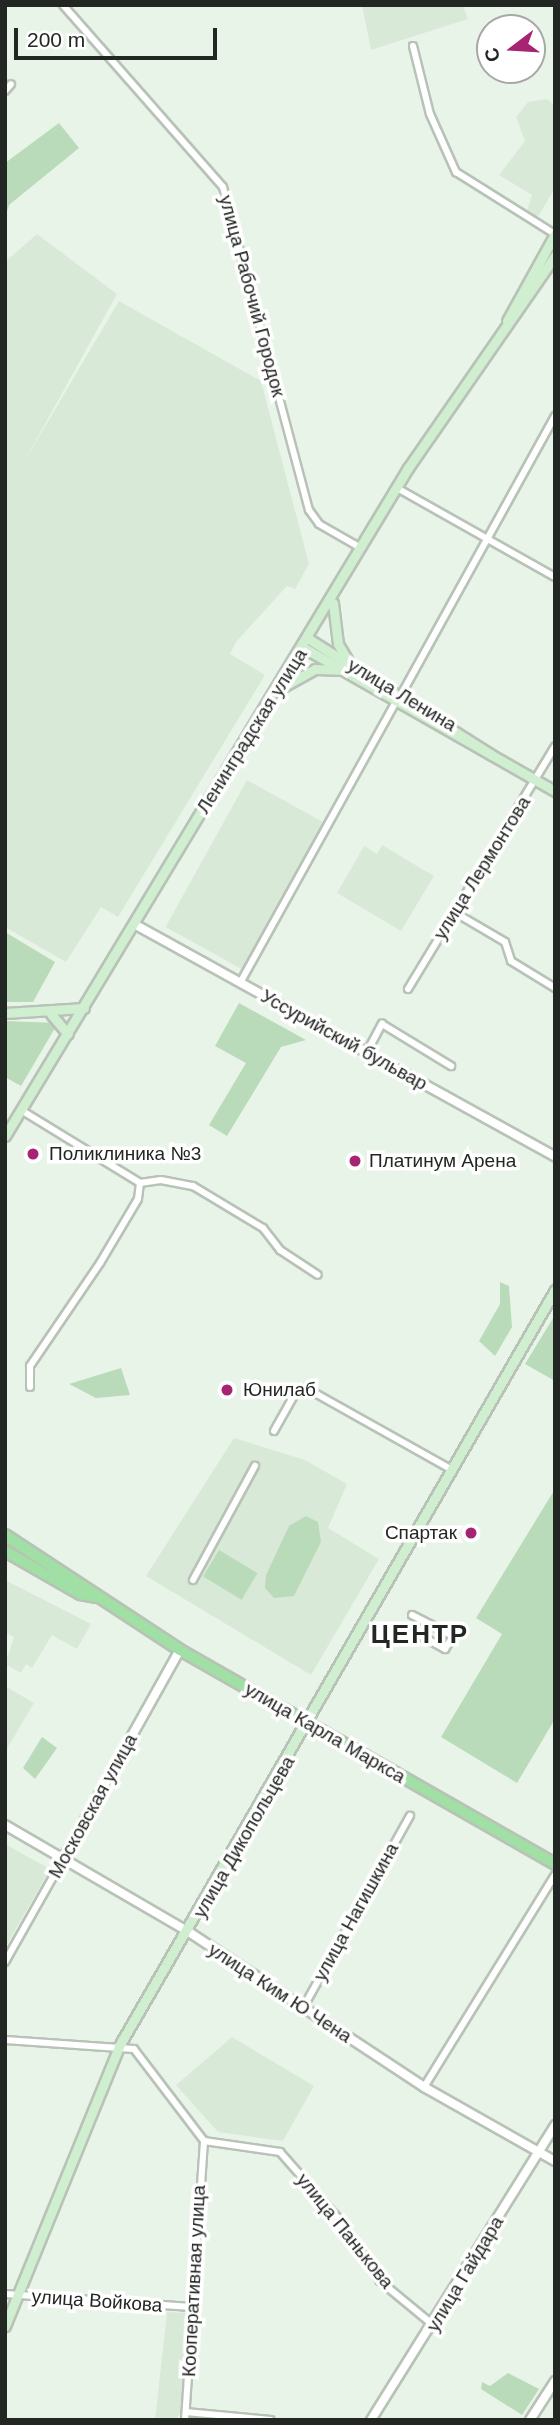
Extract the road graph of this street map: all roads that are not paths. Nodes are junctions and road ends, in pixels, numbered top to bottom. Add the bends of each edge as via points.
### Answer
1 (63, 5) edge
2 (413, 46) dead end
3 (11, 84) dead end
4 (5, 90) edge
5 (555, 234) edge
6 (555, 256) edge
7 (503, 329) junction
8 (555, 416) edge
9 (397, 488) junction
10 (487, 539) junction
11 (363, 549) junction
12 (555, 578) edge
13 (332, 602) junction
14 (307, 643) junction
15 (347, 667) junction
16 (275, 691) junction
17 (398, 698) junction
18 (555, 746) edge
19 (535, 780) junction
20 (555, 791) edge
21 (454, 912) junction
22 (134, 924) junction
23 (240, 983) junction
24 (555, 988) edge
25 (408, 989) dead end
26 (84, 1008) junction
27 (5, 1013) edge
28 (51, 1014) junction
29 (68, 1034) junction
30 (368, 1050) junction
31 (452, 1066) dead end
32 (21, 1110) junction
33 (5, 1136) edge
34 (555, 1156) edge
35 (140, 1183) junction
36 (318, 1275) dead end
37 (555, 1290) edge
38 (30, 1387) dead end
39 (274, 1431) dead end
40 (255, 1466) dead end
41 (452, 1470) junction
42 (5, 1535) edge
43 (5, 1551) edge
44 (194, 1580) dead end
45 (97, 1597) junction
46 (411, 1615) dead end
47 (430, 1625) junction
48 (405, 1627) dead end
49 (422, 1637) junction
50 (180, 1650) junction
51 (309, 1723) junction
52 (410, 1816) dead end
53 (5, 1825) edge
54 (63, 1859) junction
55 (555, 1864) edge
56 (555, 1875) edge
57 (189, 1932) junction
58 (5, 1962) edge
59 (303, 2008) junction
60 (5, 2040) edge
61 (119, 2046) junction
62 (424, 2087) junction
63 (555, 2125) edge
64 (204, 2141) junction
65 (539, 2152) junction
66 (555, 2161) edge
67 (5, 2294) edge
68 (18, 2295) junction
69 (189, 2307) junction
70 (5, 2326) edge
71 (434, 2326) junction
72 (555, 2381) edge
73 (186, 2416) edge
74 (271, 2420) edge
75 (371, 2420) edge
76 (530, 2420) edge

1 - 11 street, улица Рабочий Городок via 226,193 309,510 319,524
2 - 5 street via 433,123 456,172
3 - 4 street
5 - 7 main road
6 - 7 main road
7 - 9 main road, Ленинградская улица
8 - 10 street
9 - 10 street
9 - 11 main road, Ленинградская улица
10 - 12 street
10 - 17 street
11 - 13 main road, Ленинградская улица
13 - 14 main road, Ленинградская улица
13 - 15 main road via 338,644
14 - 15 main road, улица Ленина
14 - 16 main road, Ленинградская улица
15 - 16 main road via 315,669
15 - 17 main road, улица Ленина
16 - 22 main road, Ленинградская улица
17 - 19 main road, улица Ленина
17 - 23 street
18 - 19 street, улица Лермонтова
19 - 20 main road, улица Ленина
19 - 21 street, улица Лермонтова
21 - 24 street via 505,942 511,961
21 - 25 street, улица Лермонтова
22 - 23 street, Уссурийский бульвар
22 - 26 main road, Ленинградская улица
23 - 30 street, Уссурийский бульвар
26 - 28 main road
26 - 29 main road, Ленинградская улица
27 - 28 main road
28 - 29 main road
29 - 32 main road, Ленинградская улица
30 - 31 street via 382,1024
30 - 34 street, Уссурийский бульвар
32 - 33 main road, Ленинградская улица
32 - 35 street
35 - 36 street via 161,1180 194,1186 263,1228 280,1250
35 - 38 street via 138,1199 100,1263 30,1366
37 - 41 main road, улица Дикопольцева
39 - 41 street via 297,1390 306,1388
40 - 44 street
41 - 51 main road, улица Дикопольцева
42 - 45 main road, улица Карла Маркса
43 - 45 main road, улица Карла Маркса via 80,1594
45 - 50 main road, улица Карла Маркса
46 - 47 street
47 - 49 street
47 - 49 street via 452,1639 445,1649
48 - 49 street
50 - 51 main road, улица Карла Маркса
50 - 54 street, Московская улица
51 - 55 main road, улица Карла Маркса
51 - 57 main road, улица Дикопольцева
52 - 59 street, улица Нагишкина
53 - 54 street, улица Ким Ю Чена
54 - 57 street, улица Ким Ю Чена
54 - 58 street, Московская улица
56 - 62 street
57 - 59 street, улица Ким Ю Чена
57 - 61 main road, улица Дикопольцева
59 - 62 street, улица Ким Ю Чена
60 - 61 street
61 - 64 street via 134,2049
61 - 68 main road, улица Дикопольцева
62 - 65 street, улица Ким Ю Чена
63 - 65 street, улица Гайдара
64 - 69 street, Кооперативная улица
64 - 71 street, улица Панькова via 279,2152 338,2218 380,2281
65 - 66 street, улица Ким Ю Чена
65 - 71 street, улица Гайдара
67 - 68 street, улица Войкова
68 - 69 street, улица Войкова
68 - 70 main road, улица Дикопольцева
69 - 73 street, Кооперативная улица
71 - 75 street, улица Гайдара
72 - 76 street
73 - 74 street

